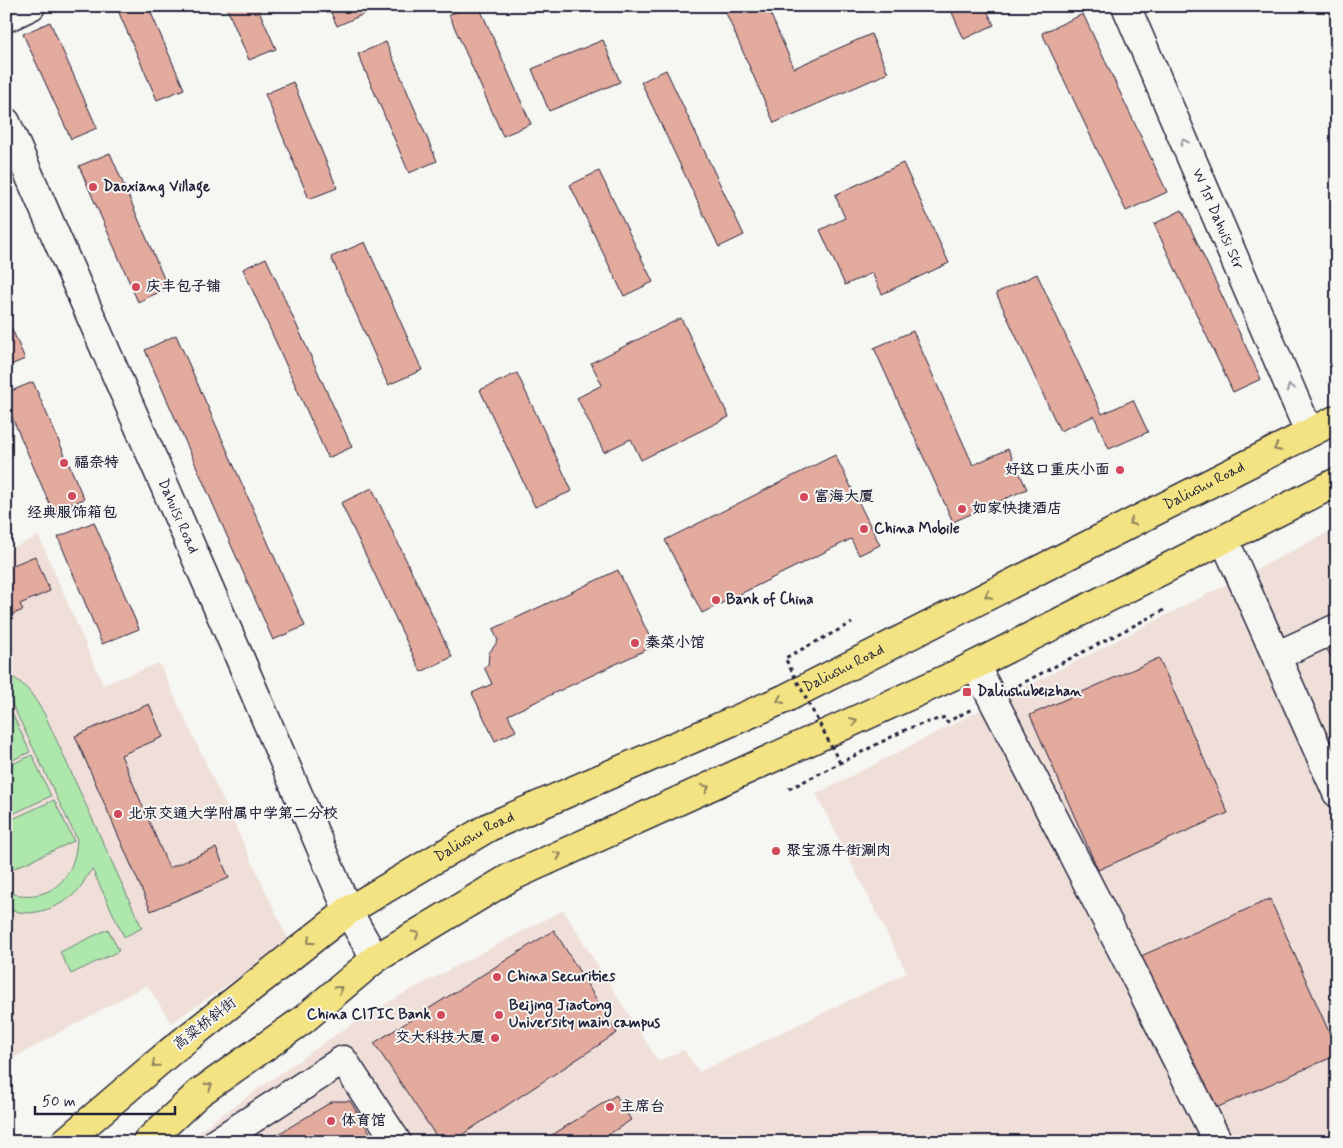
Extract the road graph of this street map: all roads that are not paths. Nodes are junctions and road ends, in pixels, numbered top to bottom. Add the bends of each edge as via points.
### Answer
1 (32, 6) edge
2 (1126, 6) edge
3 (6, 18) edge
4 (8, 129) edge
5 (1337, 419) edge
6 (1309, 432) junction
7 (1337, 482) edge
8 (1224, 539) junction
9 (1337, 628) edge
10 (1276, 656) junction
11 (975, 665) junction
12 (1337, 793) edge
13 (348, 911) junction
14 (375, 959) junction
15 (65, 1142) edge
16 (147, 1142) edge
17 (217, 1142) edge
18 (396, 1142) edge
19 (1218, 1142) edge

1 - 3 street
6 -> 2 street, W 1st Dahuisi Str
4 - 13 street, Dahuisi Road
5 - 6 main road, Daliushu Road
6 -> 13 main road, Daliushu Road via 784,699 489,827
7 - 8 main road
8 - 10 street
8 - 11 main road
9 - 10 street
10 - 12 street
14 -> 11 main road via 511,877
11 - 19 street
13 - 14 street, Dahuisi Road
13 -> 15 main road, 高粱桥斜街 via 170,1052
16 -> 14 main road via 200,1093 303,1020
17 - 18 street via 343,1060

